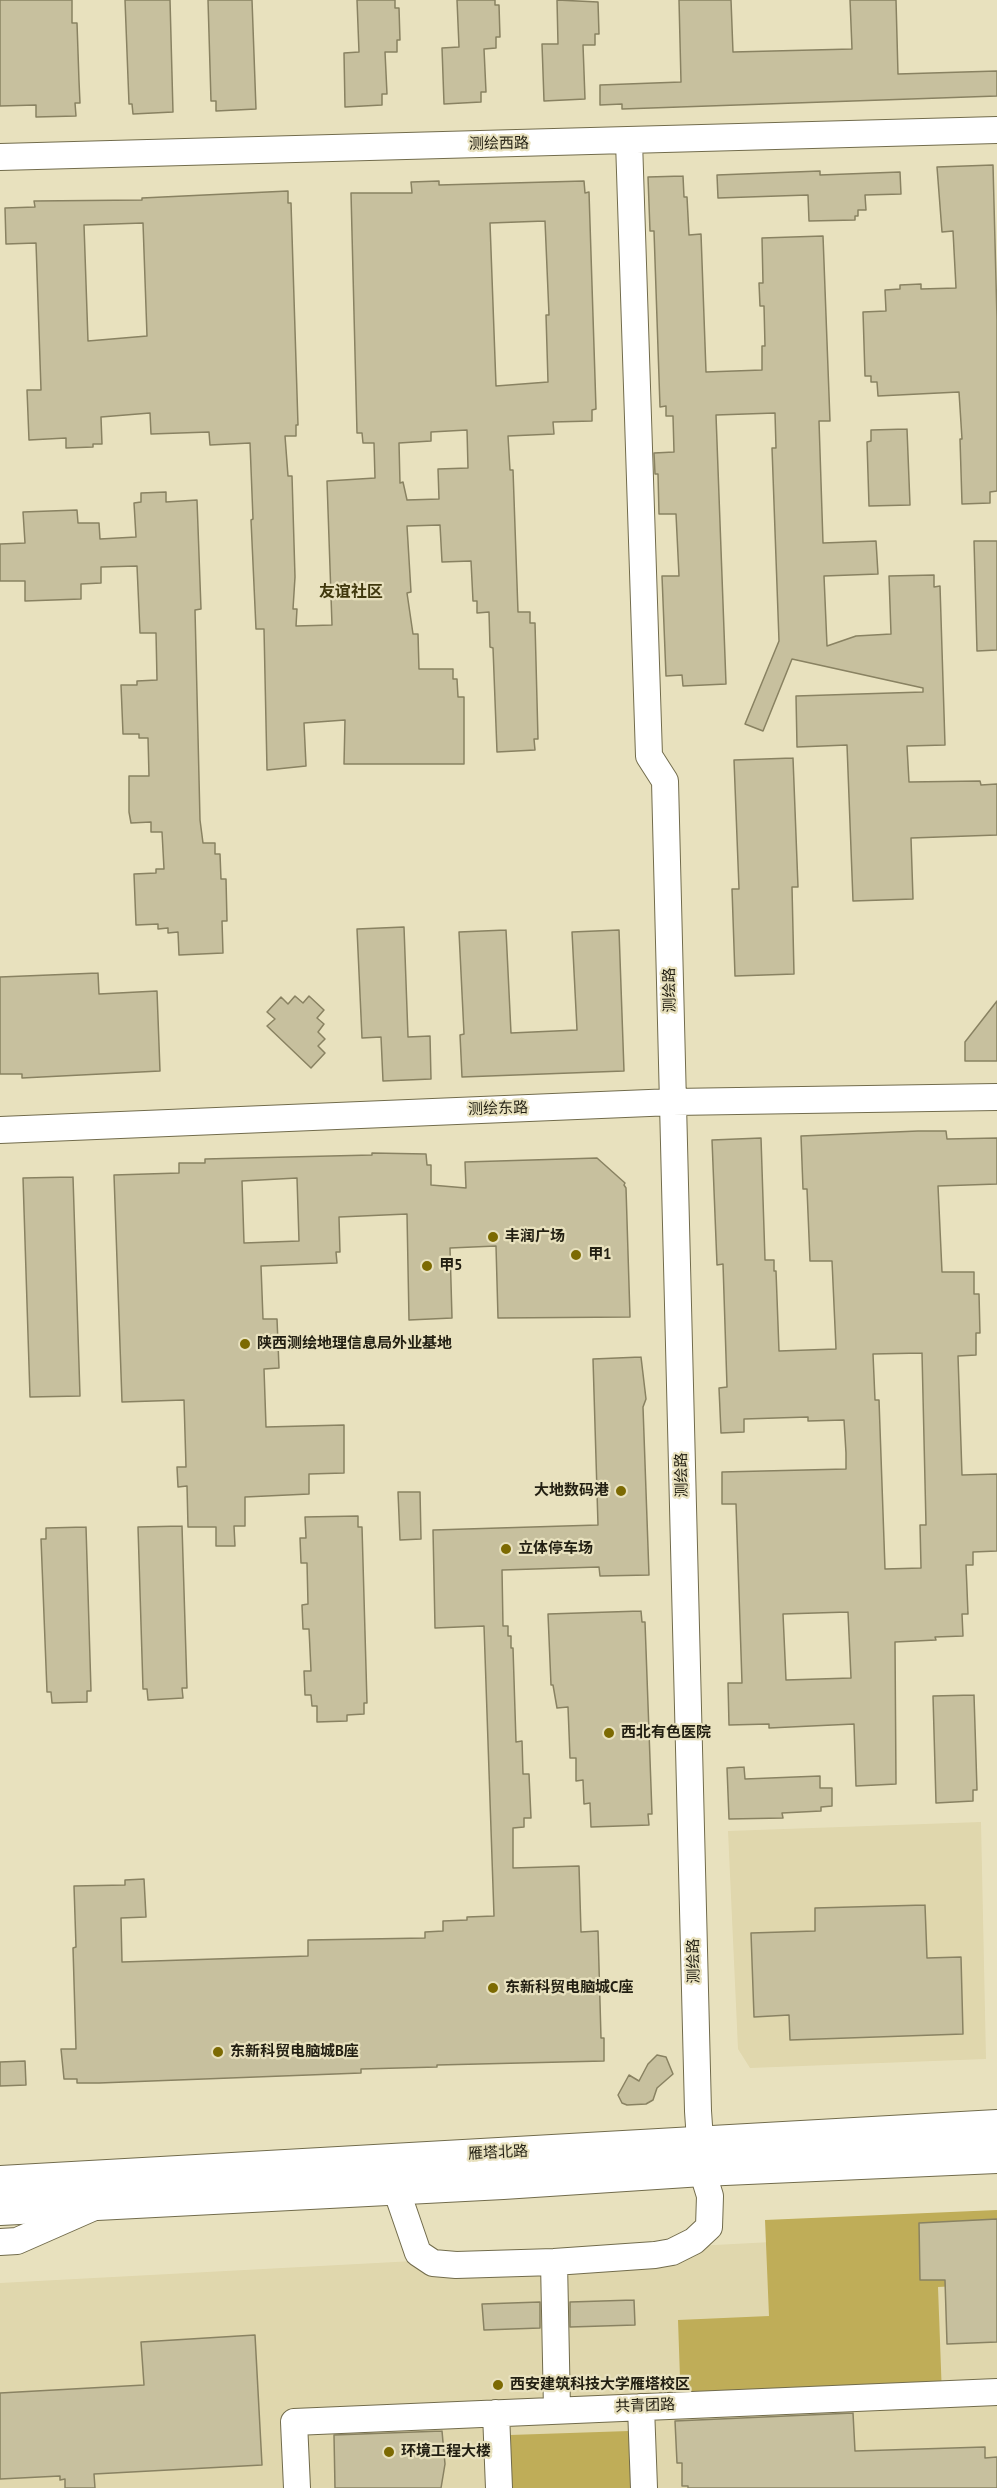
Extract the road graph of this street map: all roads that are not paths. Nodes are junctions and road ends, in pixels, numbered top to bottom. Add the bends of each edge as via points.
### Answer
1 (997, 130) edge
2 (629, 141) junction
3 (0, 157) edge
4 (997, 1097) edge
5 (673, 1102) junction
6 (0, 1130) edge
7 (997, 2126) edge
8 (701, 2156) junction
9 (997, 2157) edge
10 (0, 2182) edge
11 (396, 2189) junction
12 (104, 2202) junction
13 (0, 2209) edge
14 (0, 2242) edge
15 (554, 2262) junction
16 (997, 2392) edge
17 (641, 2407) junction
18 (556, 2410) junction
19 (496, 2413) junction
20 (297, 2488) edge
21 (499, 2488) edge
22 (644, 2488) edge

1 - 2 street, 测绘西路
2 - 3 street, 测绘西路
2 - 5 street, 测绘路 via 649,756 665,781
4 - 5 street, 测绘东路
5 - 6 street, 测绘东路
5 - 8 street, 测绘路
7 - 8 main road, 雁塔北路
8 - 9 main road, 雁塔北路
8 - 10 main road, 雁塔北路
8 - 11 main road, 雁塔北路
8 - 15 street, 测绘路 via 710,2196 709,2227 694,2241 655,2255
11 - 12 main road, 雁塔北路
11 - 15 street, 测绘路 via 418,2253 433,2263
12 - 13 main road, 雁塔北路
12 - 14 street via 17,2241
15 - 18 street
16 - 17 street, 共青团路
17 - 18 street, 共青团路
17 - 22 street
18 - 19 street, 共青团路
19 - 20 street, 共青团路 via 294,2422
19 - 21 street

